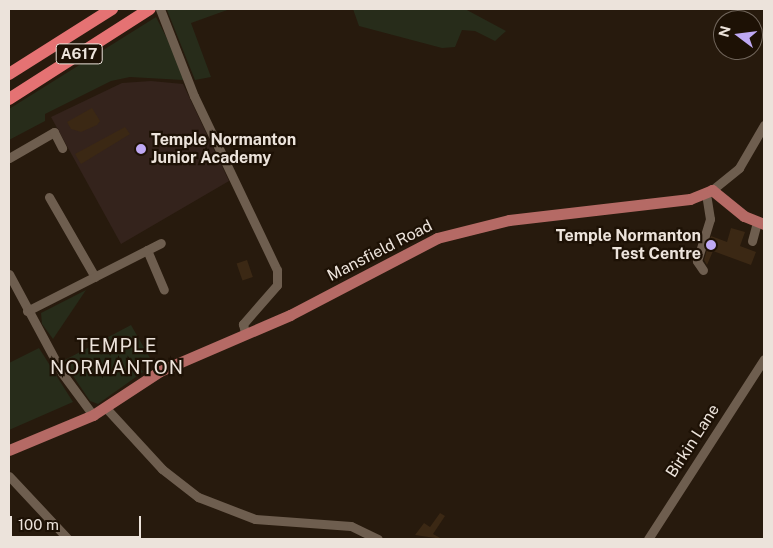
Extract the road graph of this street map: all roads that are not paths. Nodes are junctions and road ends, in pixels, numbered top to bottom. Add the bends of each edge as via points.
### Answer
1 (112, 9) edge
2 (149, 9) edge
3 (160, 9) edge
4 (9, 74) edge
5 (9, 99) edge
6 (764, 125) edge
7 (62, 148) dead end
8 (9, 158) edge
9 (709, 192) junction
10 (49, 197) dead end
11 (761, 223) edge
12 (752, 241) dead end
13 (161, 243) dead end
14 (147, 250) junction
15 (703, 270) dead end
16 (9, 274) edge
17 (95, 278) junction
18 (164, 290) dead end
19 (27, 311) junction
20 (245, 333) junction
21 (764, 359) edge
22 (106, 408) junction
23 (94, 415) junction
24 (9, 450) edge
25 (9, 476) edge
26 (68, 539) edge
27 (378, 539) edge
28 (648, 539) edge

1 - 4 highway, A617
2 - 5 highway, A617
3 - 20 street via 194,96 277,270 276,285 243,324
6 - 9 street via 739,168
7 - 8 street via 54,132
9 - 11 main road
9 - 15 street via 710,219 697,260
9 - 20 main road, Mansfield Road via 509,220 437,238 290,316
10 - 17 street
11 - 12 street
13 - 14 street
14 - 17 street
14 - 18 street
16 - 19 street
17 - 19 street
19 - 23 street via 62,373
20 - 22 main road, Mansfield Road via 160,371
21 - 28 street, Birkin Lane
22 - 23 main road, Mansfield Road
22 - 27 street via 162,469 198,497 254,519 352,526
23 - 24 main road, Mansfield Road
25 - 26 street

